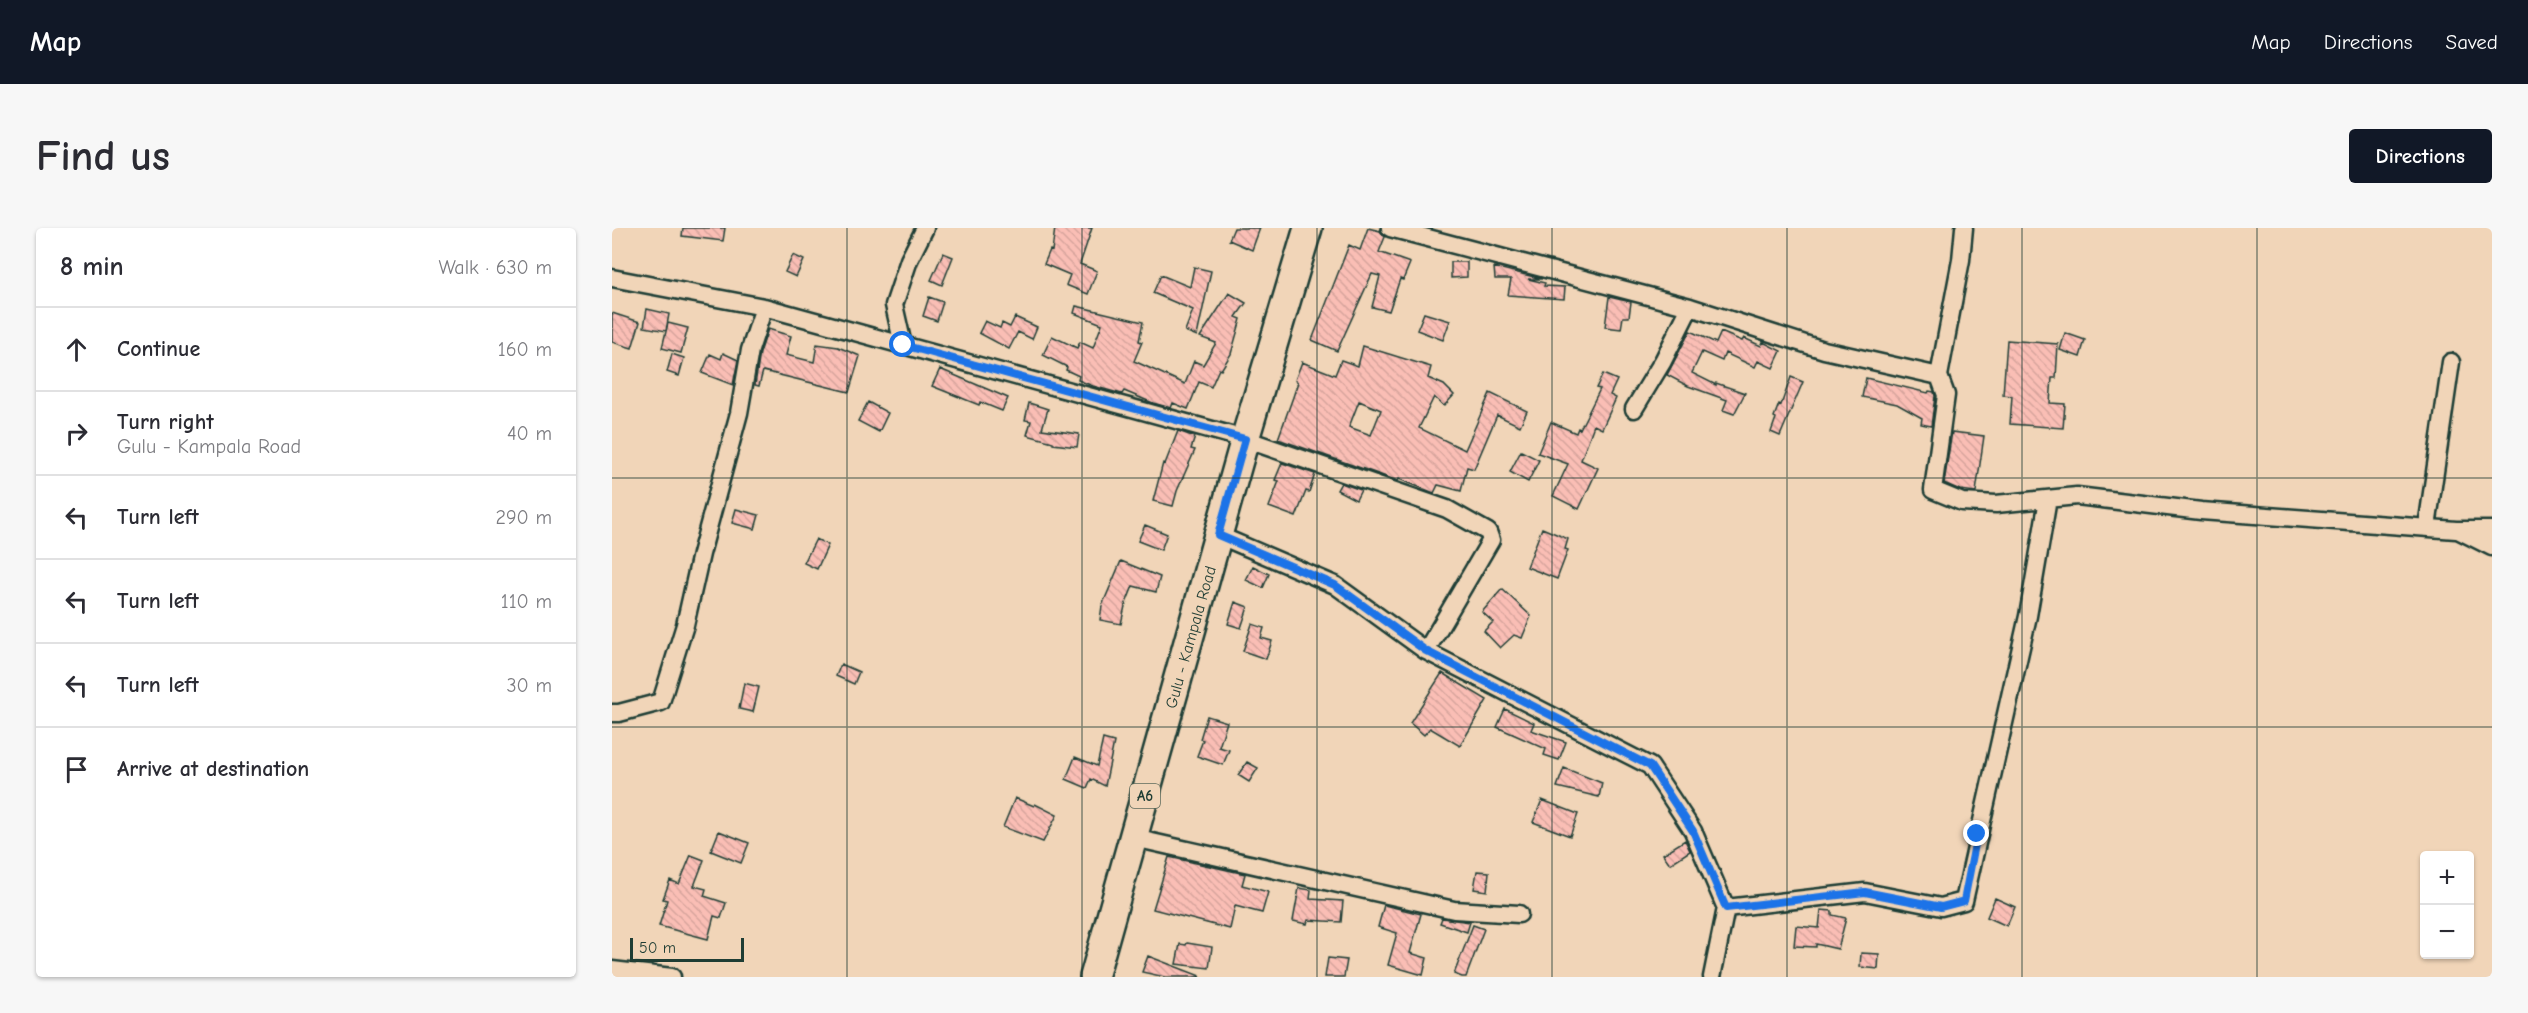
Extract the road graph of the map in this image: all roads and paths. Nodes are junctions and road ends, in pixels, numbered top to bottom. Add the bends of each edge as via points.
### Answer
1 (925, 228) edge
2 (1308, 228) edge
3 (1390, 228) edge
4 (1964, 228) edge
5 (612, 278) edge
6 (1690, 306) junction
7 (764, 307) junction
8 (903, 345) junction
9 (2451, 363) dead end
10 (1939, 376) junction
11 (1634, 410) dead end
12 (1245, 439) junction
13 (2048, 499) junction
14 (2427, 527) junction
15 (2456, 530) junction
16 (2492, 530) edge
17 (1218, 535) junction
18 (2492, 547) edge
19 (1426, 651) junction
20 (612, 713) edge
21 (1134, 838) junction
22 (1726, 908) junction
23 (1519, 914) dead end
24 (612, 970) edge
25 (672, 977) edge
26 (1094, 977) edge
27 (1712, 977) edge

1 - 8 street via 894,305
2 - 12 main road, Gulu - Kampala Road / A6
3 - 6 street
4 - 10 street
5 - 7 street
6 - 10 street via 1824,350
6 - 11 street
7 - 8 street
7 - 20 street via 750,350 739,413 685,625 661,702
8 - 12 street
9 - 14 street
10 - 13 street via 1946,395 1933,490 1962,502 1996,504
12 - 17 main road, Gulu - Kampala Road / A6
12 - 19 street via 1446,509 1488,532 1491,540
13 - 14 street via 2077,496 2201,511
13 - 22 street via 2028,616 1964,901 1941,907 1865,892
14 - 15 street
15 - 16 street
15 - 18 street
17 - 19 street via 1335,585
17 - 21 main road, Gulu - Kampala Road / A6
19 - 22 street via 1650,766 1693,831
21 - 23 street via 1454,910
21 - 26 main road, Gulu - Kampala Road / A6
22 - 27 street
24 - 25 street

